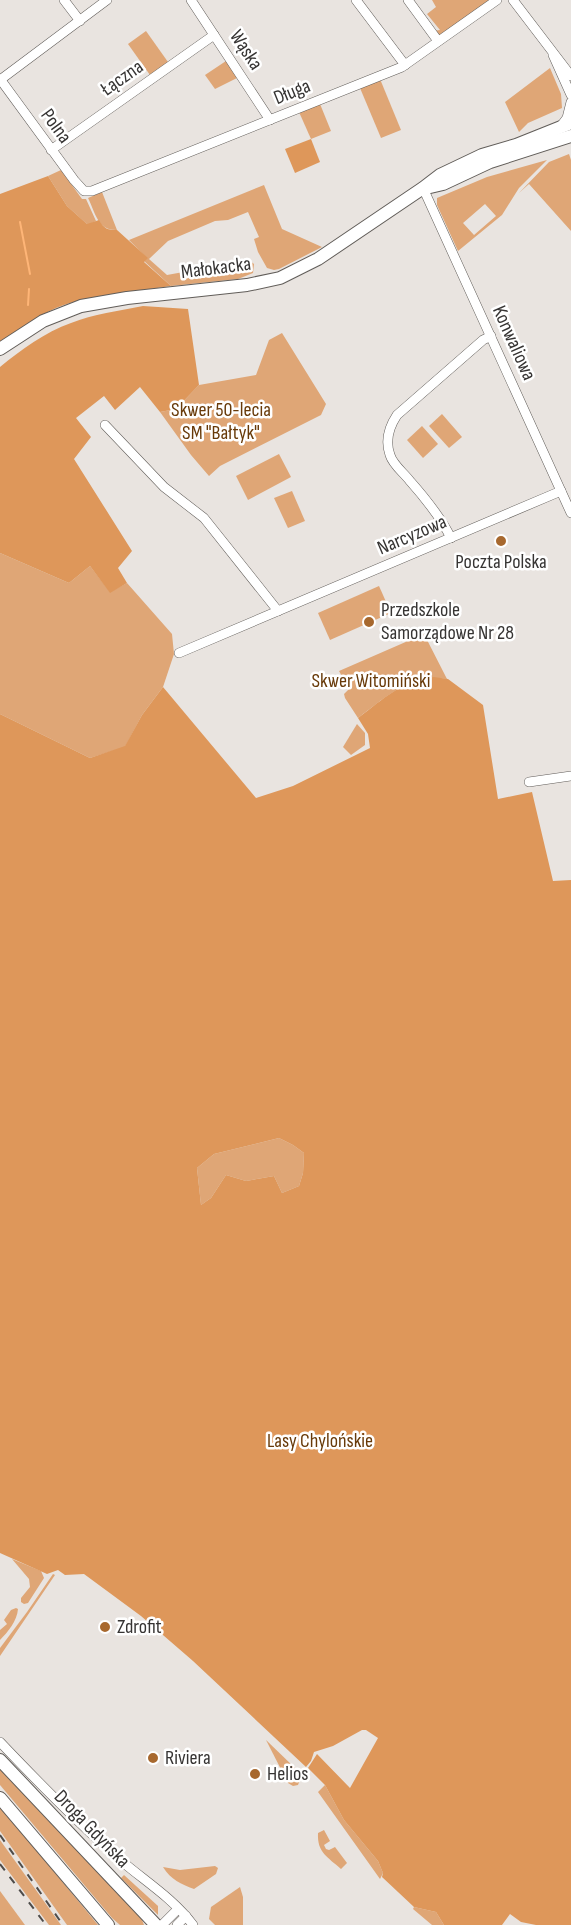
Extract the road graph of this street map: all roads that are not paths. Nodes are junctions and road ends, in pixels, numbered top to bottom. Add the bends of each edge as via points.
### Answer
1 (64, 0) edge
2 (107, 0) edge
3 (192, 0) edge
4 (356, 0) edge
5 (408, 0) edge
6 (497, 0) edge
7 (513, 0) edge
8 (80, 21) junction
9 (214, 35) junction
10 (438, 41) junction
11 (549, 47) junction
12 (405, 65) junction
13 (571, 76) edge
14 (0, 80) edge
15 (571, 95) edge
16 (571, 102) edge
17 (270, 120) junction
18 (566, 124) edge
19 (571, 136) edge
20 (51, 150) junction
21 (423, 188) junction
22 (87, 191) joint
23 (491, 336) junction
24 (0, 349) edge
25 (105, 425) dead end
26 (561, 491) junction
27 (571, 513) edge
28 (451, 538) junction
29 (278, 611) junction
30 (178, 653) dead end
31 (571, 776) edge
32 (529, 782) dead end
33 (0, 1742) edge
34 (0, 1760) edge
35 (0, 1798) edge
36 (182, 1912) junction
37 (169, 1923) edge
38 (108, 1925) edge
39 (156, 1925) edge
40 (193, 1925) edge

1 - 8 street
2 - 8 street
3 - 9 street, Wąska
4 - 12 street
5 - 10 street
6 - 10 street, Długa
7 - 11 street
8 - 14 street
9 - 17 street, Wąska
9 - 20 street, Łączna
10 - 12 street, Długa
11 - 13 street
11 - 15 street
12 - 17 street, Długa
14 - 20 street, Polna
16 - 18 street
17 - 22 street, Długa
18 - 21 main road, Małokacka via 482,155 440,175
19 - 21 main road, Małokacka
20 - 22 street, Polna
21 - 23 street, Konwaliowa
21 - 24 main road, Małokacka via 318,259 280,278 81,306 43,321
23 - 26 street, Konwaliowa
23 - 28 street via 397,415 387,437 392,460 442,518
25 - 29 street via 164,487 204,518
26 - 27 street, Konwaliowa
26 - 28 street, Narcyzowa
28 - 29 street, Narcyzowa
29 - 30 street, Narcyzowa
31 - 32 street
33 - 36 street via 76,1821
34 - 39 main road, Droga Gdyńska
35 - 38 main road
36 - 37 street
36 - 40 street

